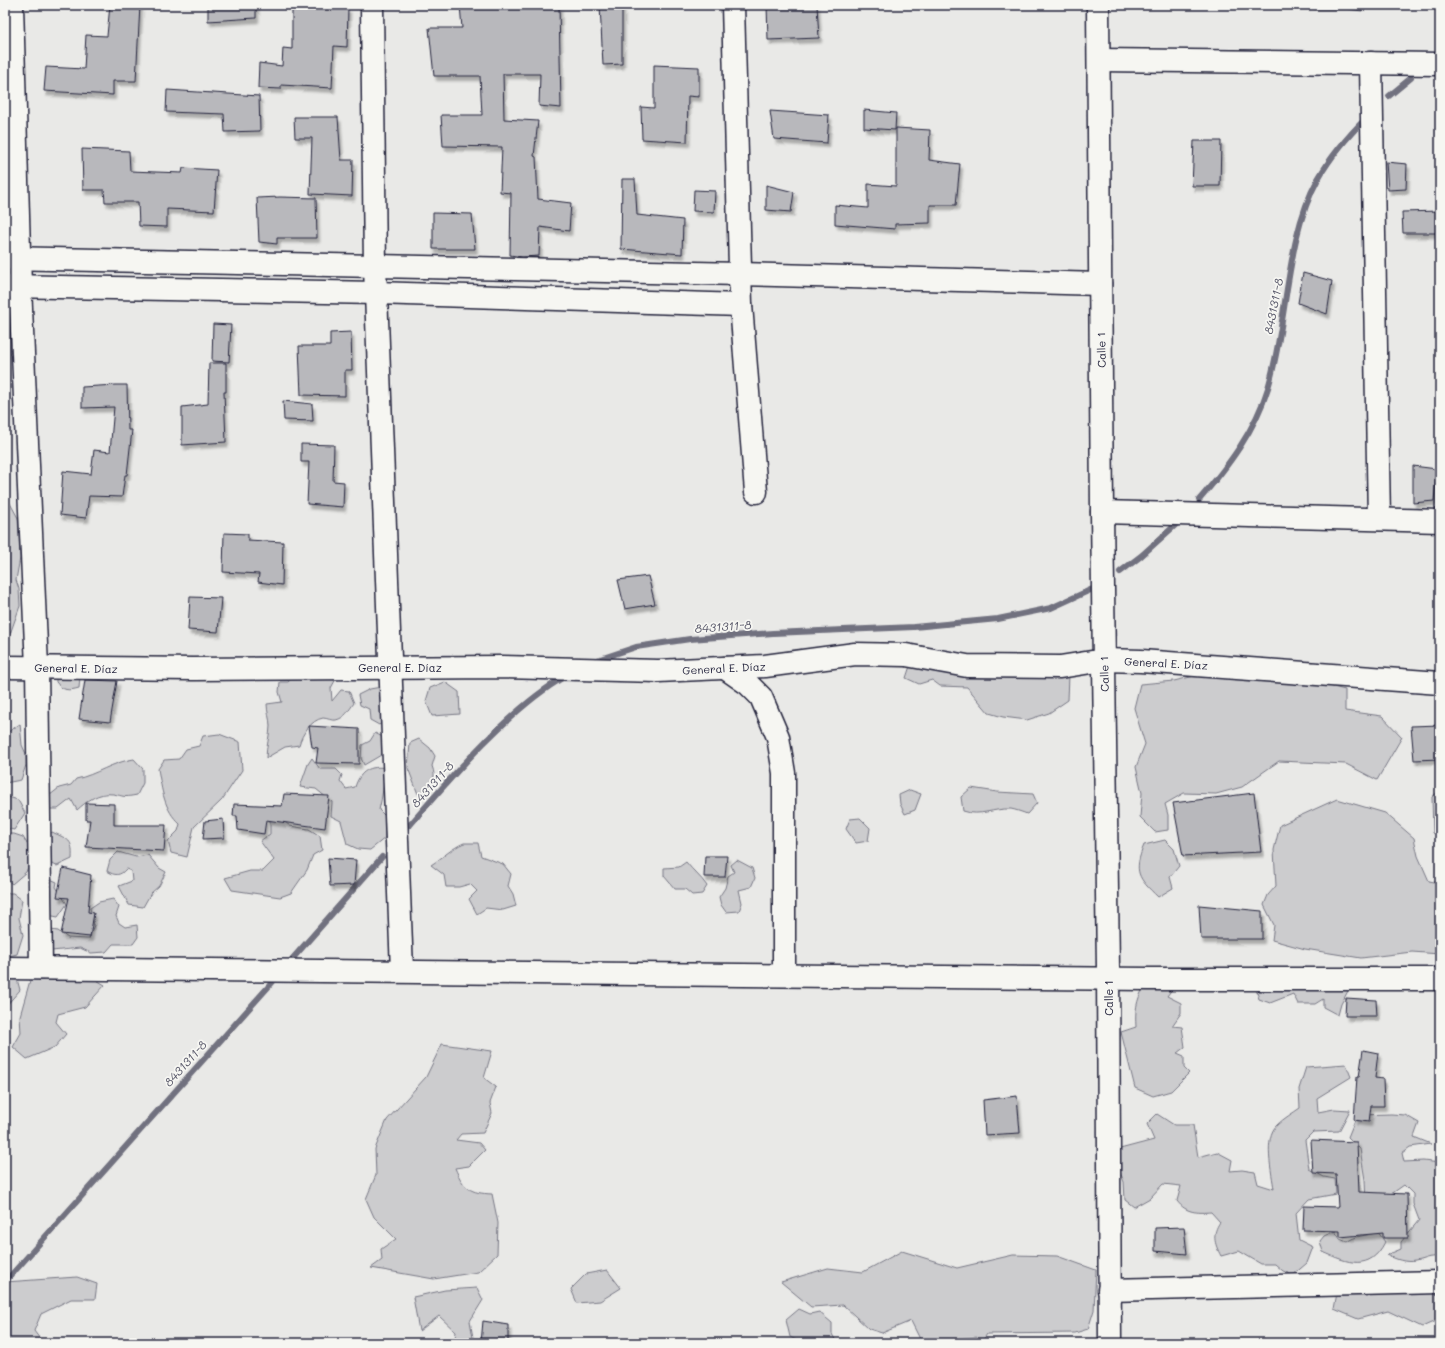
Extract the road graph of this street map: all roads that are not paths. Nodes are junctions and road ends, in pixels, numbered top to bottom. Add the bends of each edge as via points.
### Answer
1 (12, 5) edge
2 (372, 5) edge
3 (733, 5) edge
4 (1098, 5) edge
5 (1099, 60) junction
6 (1371, 63) junction
7 (1440, 64) edge
8 (12, 258) edge
9 (375, 266) junction
10 (740, 274) junction
11 (1100, 284) junction
12 (12, 286) edge
13 (376, 293) junction
14 (741, 305) junction
15 (756, 492) dead end
16 (1102, 512) junction
17 (1379, 519) junction
18 (1440, 521) edge
19 (1104, 660) junction
20 (5, 667) edge
21 (390, 667) junction
22 (36, 668) junction
23 (725, 668) junction
24 (1440, 683) edge
25 (5, 968) edge
26 (41, 968) junction
27 (402, 971) junction
28 (784, 975) junction
29 (1108, 978) junction
30 (1440, 979) edge
31 (1440, 1282) edge
32 (1109, 1290) junction
33 (1110, 1343) edge

1 - 8 street
2 - 9 street
3 - 10 street
4 - 5 street, Calle 1
5 - 6 street
5 - 11 street, Calle 1
6 - 7 street
6 - 17 street
8 - 9 street
8 - 12 street
9 - 10 street
9 - 13 street
10 - 11 street
10 - 14 street
11 - 16 street, Calle 1
12 - 13 street
12 - 22 street
13 - 14 street
13 - 21 street
14 - 15 street
16 - 17 street
16 - 19 street, Calle 1
17 - 18 street
19 - 23 street, General E. Díaz via 1060,667 967,666 906,655 856,654 765,666
19 - 24 street, General E. Díaz via 1141,660
19 - 29 street, Calle 1
20 - 22 street, General E. Díaz
21 - 22 street, General E. Díaz
21 - 23 street, General E. Díaz via 658,671
21 - 27 street
22 - 26 street
23 - 28 street via 761,697 778,737 784,773
25 - 26 street
26 - 27 street
27 - 28 street
28 - 29 street
29 - 30 street
29 - 32 street, Calle 1
31 - 32 street
32 - 33 street, Calle 1

